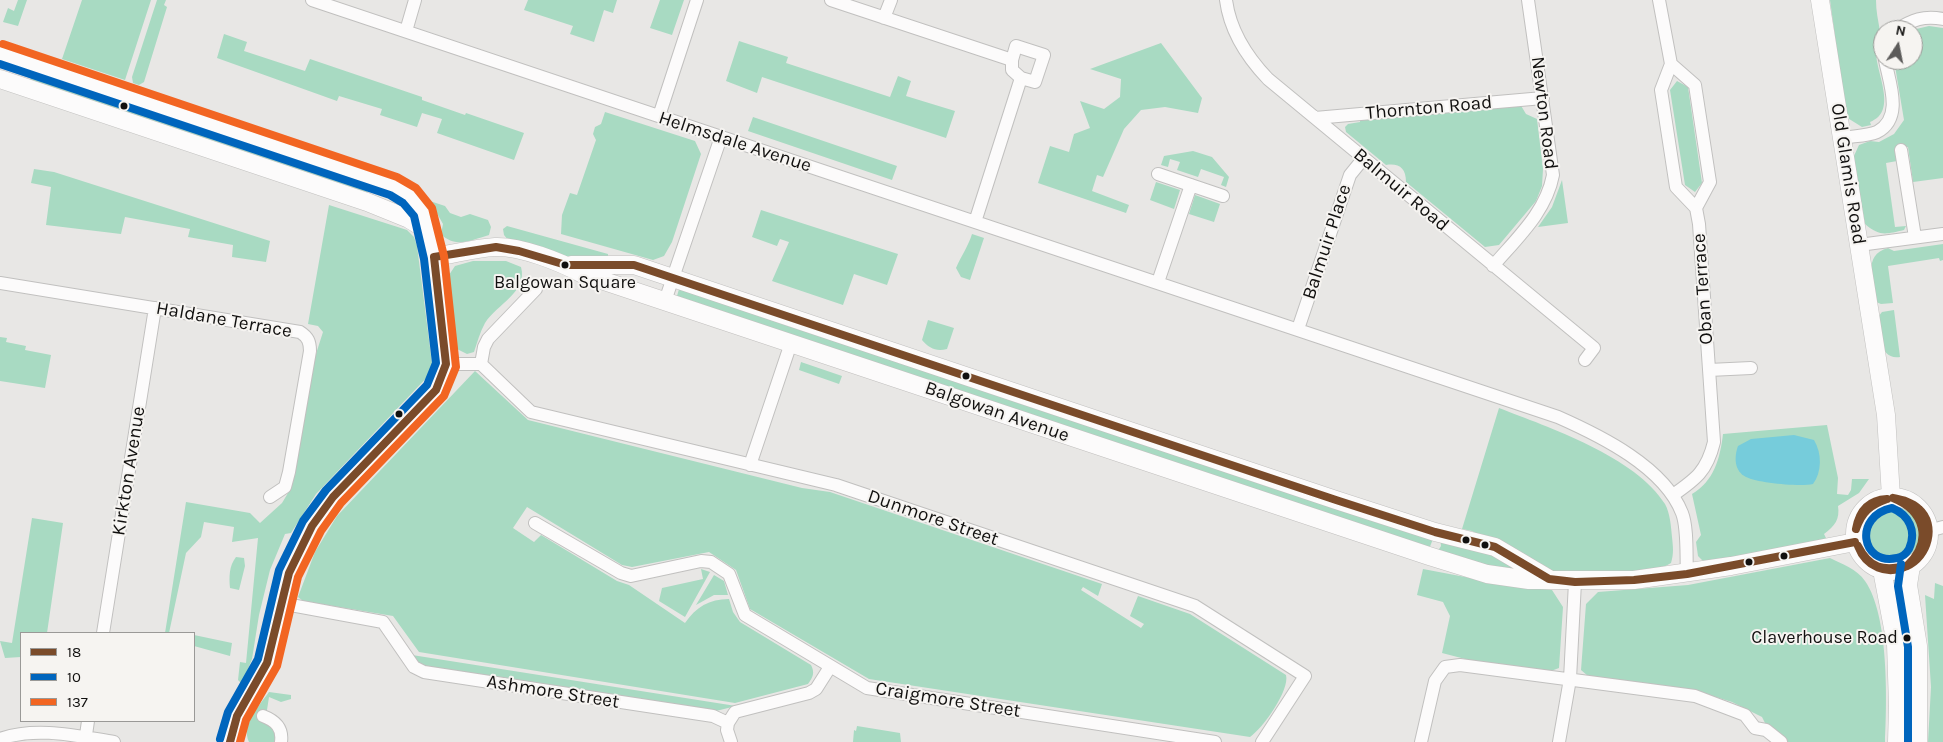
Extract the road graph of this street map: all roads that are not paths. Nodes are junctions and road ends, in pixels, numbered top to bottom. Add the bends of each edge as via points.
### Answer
1 (312, 0) edge
2 (415, 0) edge
3 (698, 0) edge
4 (834, 0) edge
5 (891, 0) edge
6 (1226, 0) edge
7 (1528, 0) edge
8 (1658, 0) edge
9 (1820, 0) edge
10 (884, 18) junction
11 (1943, 19) edge
12 (1916, 20) edge
13 (406, 31) junction
14 (0, 53) edge
15 (1012, 60) junction
16 (31, 63) junction
17 (1672, 64) junction
18 (1887, 70) edge
19 (1021, 78) junction
20 (0, 79) edge
21 (23, 86) junction
22 (1543, 98) junction
23 (659, 116) junction
24 (1315, 118) junction
25 (721, 137) junction
26 (1842, 138) junction
27 (1901, 150) dead end
28 (1363, 159) junction
29 (1158, 174) dead end
30 (374, 178) junction
31 (1190, 185) junction
32 (1223, 196) dead end
33 (367, 202) junction
34 (1696, 208) junction
35 (975, 222) junction
36 (430, 232) junction
37 (1943, 234) edge
38 (1915, 238) junction
39 (1860, 245) junction
40 (434, 258) junction
41 (566, 265) junction
42 (1493, 266) junction
43 (672, 278) junction
44 (1158, 282) junction
45 (0, 283) edge
46 (536, 290) dead end
47 (665, 301) junction
48 (155, 308) junction
49 (1298, 329) junction
50 (791, 343) junction
51 (1585, 360) dead end
52 (446, 364) junction
53 (481, 364) junction
54 (1750, 368) dead end
55 (1709, 370) junction
56 (750, 465) junction
57 (1673, 495) junction
58 (270, 497) dead end
59 (1891, 497) junction
60 (535, 523) dead end
61 (1937, 530) edge
62 (1434, 532) junction
63 (1855, 542) junction
64 (1429, 556) junction
65 (1911, 566) junction
66 (1882, 570) junction
67 (1687, 574) junction
68 (1549, 580) junction
69 (1575, 582) junction
70 (280, 603) junction
71 (102, 632) edge
72 (830, 667) junction
73 (1570, 679) junction
74 (263, 716) dead end
75 (88, 722) edge
76 (728, 722) junction
77 (0, 739) edge
78 (85, 740) edge
79 (114, 742) edge
80 (230, 742) edge
81 (281, 742) edge
82 (731, 742) edge
83 (1215, 742) edge
84 (1262, 742) edge
85 (1421, 742) edge
86 (1559, 742) edge
87 (1781, 742) edge
88 (1897, 742) edge
89 (1918, 742) edge

1 - 13 street, Helmsdale Avenue
2 - 13 street
3 - 23 street
4 - 10 street
5 - 10 street
6 - 24 street, Balmuir Road via 1233,26 1250,60
7 - 22 street, Newton Road
8 - 17 street
9 - 26 street, Old Glamis Road
10 - 15 street
11 - 12 street
13 - 23 street, Helmsdale Avenue
14 - 16 street
15 - 19 street via 1012,70
15 - 19 street via 1016,46 1044,55 1035,82
16 - 21 street
16 - 30 street
17 - 34 street, Oban Terrace via 1661,90 1676,187
17 - 34 street, Oban Terrace via 1695,85 1710,182
18 - 26 street via 1894,102 1890,121 1877,132
19 - 35 street
20 - 21 street
21 - 33 street
22 - 24 street, Thornton Road
22 - 42 street, Newton Road via 1553,175 1550,190 1543,206
23 - 25 street, Helmsdale Avenue
24 - 28 street, Balmuir Road
25 - 35 street, Helmsdale Avenue
25 - 43 street
26 - 39 street, Old Glamis Road
27 - 38 street
28 - 42 street, Balmuir Road
28 - 49 street, Balmuir Place via 1350,175
29 - 31 street
30 - 33 street via 374,190
30 - 36 street via 409,195 423,211
31 - 32 street
31 - 44 street
33 - 36 street via 409,218
34 - 55 street, Oban Terrace
35 - 44 street, Helmsdale Avenue
36 - 40 street
37 - 38 street
38 - 39 street
39 - 59 street, Old Glamis Road via 1886,415
40 - 41 street, Balgowan Avenue via 496,247 519,250
40 - 52 street
41 - 43 street, Balgowan Avenue via 634,265
41 - 47 street, Balgowan Avenue via 583,274
42 - 51 street, Balmuir Road via 1594,348
43 - 47 street
43 - 62 street, Balgowan Avenue
44 - 49 street, Helmsdale Avenue
45 - 48 street, Haldane Terrace
46 - 53 street via 488,339
47 - 50 street, Balgowan Avenue
48 - 58 street, Haldane Terrace via 306,335 310,351 289,472 285,487
48 - 71 street, Kirkton Avenue
49 - 57 street, Helmsdale Avenue via 1558,417 1594,433 1626,454 1654,474
50 - 56 street
50 - 64 street, Balgowan Avenue
52 - 53 street
52 - 70 street via 436,390 333,496 312,526 289,573
53 - 56 street, Dunmore Street via 531,412
54 - 55 street, Oban Terrace
55 - 57 street, Oban Terrace via 1714,442 1710,456 1696,479
56 - 84 street, Dunmore Street via 836,485 1195,606 1305,676
57 - 67 street, Helmsdale Avenue via 1683,515
59 - 61 street via 1915,505
59 - 63 street via 1866,506 1854,529
60 - 72 street, Craigmore Street via 621,574 631,576 701,561 710,562 730,574 745,614
61 - 65 street
62 - 64 street via 1436,545
62 - 68 street, Balgowan Avenue via 1495,547
63 - 66 street via 1861,555
63 - 67 street, Balgowan Avenue
64 - 68 street, Balgowan Avenue via 1487,574
65 - 66 street
65 - 89 street via 1908,585 1918,646
66 - 88 street via 1896,644
67 - 69 street, Balgowan Avenue
68 - 69 street, Balgowan Avenue
69 - 73 street
70 - 76 street, Ashmore Street via 383,622 414,667 424,672 712,716
70 - 80 street via 267,663 237,716
72 - 76 street via 816,689 809,693 735,712
72 - 83 street, Craigmore Street via 875,690
73 - 85 street via 1460,665 1446,667 1435,682
73 - 86 street
73 - 87 street via 1695,696 1745,714 1755,728 1766,730
74 - 81 street via 274,720 280,728
75 - 78 street
76 - 82 street
77 - 78 street via 45,732
78 - 79 street

